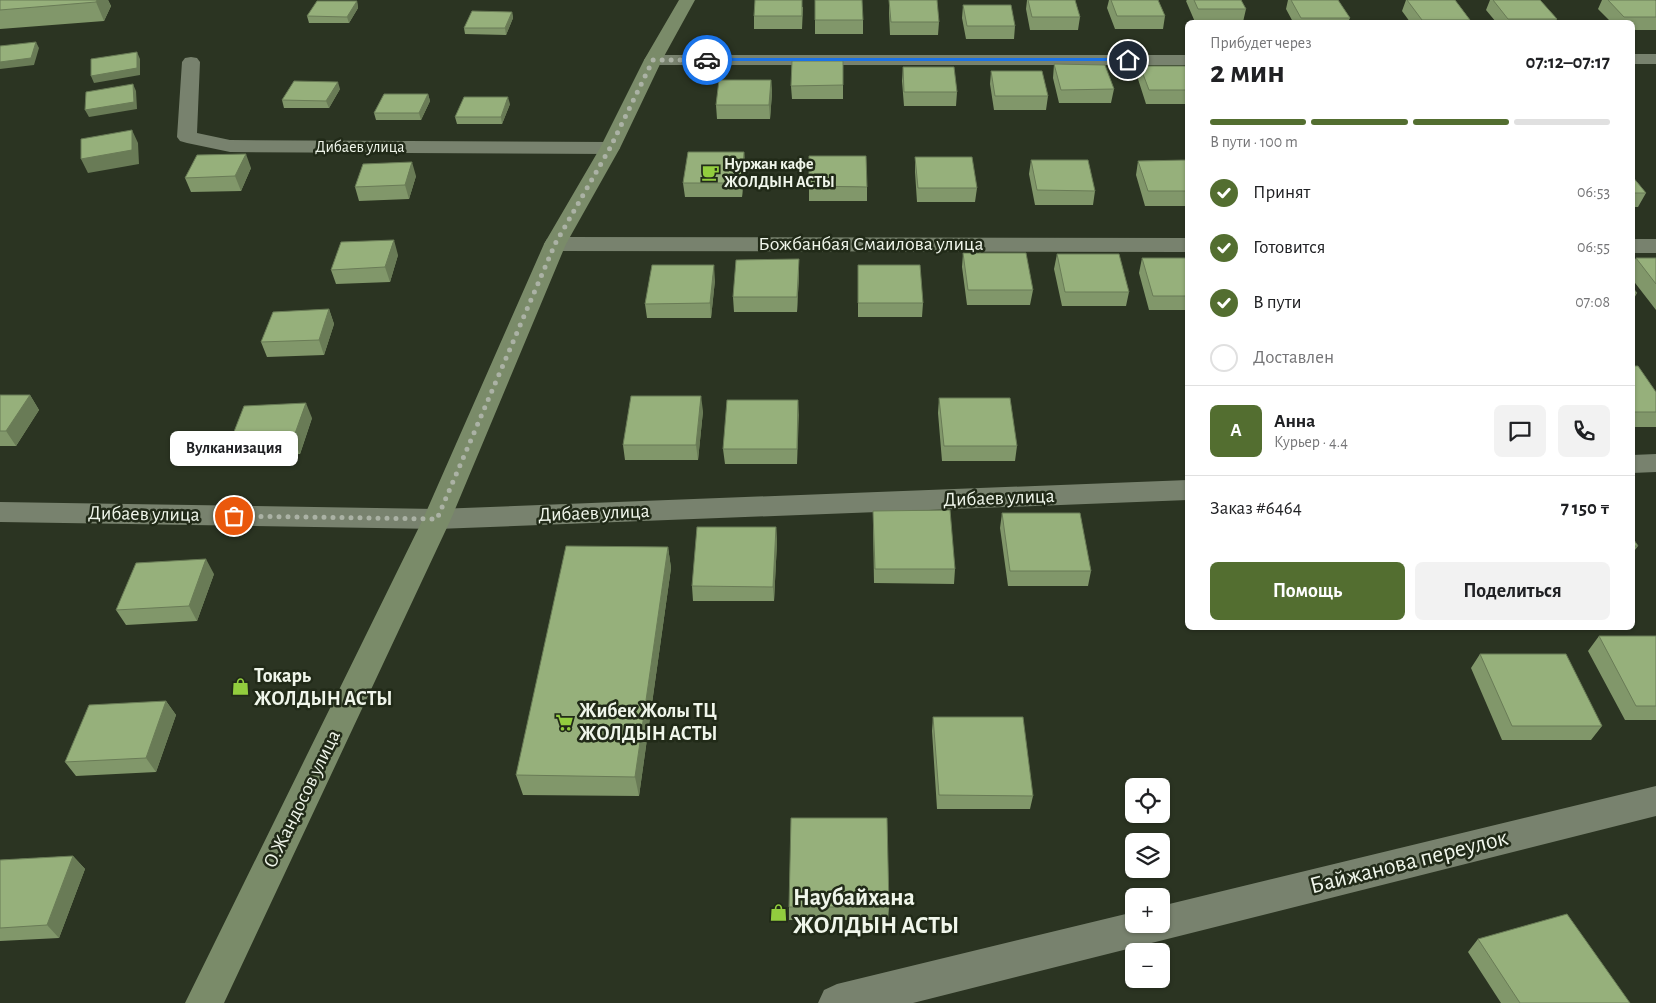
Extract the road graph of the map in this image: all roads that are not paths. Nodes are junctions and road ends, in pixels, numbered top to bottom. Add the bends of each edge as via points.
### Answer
1 (687, 0) edge
2 (653, 60) junction
3 (1185, 60) edge
4 (1635, 60) edge
5 (1656, 60) edge
6 (191, 62) dead end
7 (610, 148) junction
8 (555, 244) junction
9 (1185, 245) edge
10 (1635, 246) edge
11 (1656, 246) edge
12 (1656, 463) edge
13 (1635, 464) edge
14 (1185, 490) edge
15 (0, 512) edge
16 (437, 519) junction
17 (1656, 801) edge
18 (1170, 921) edge
19 (1125, 932) edge
20 (204, 1003) edge
21 (837, 1003) edge

1 - 2 main road, О.Жандосов улица
2 - 3 street
2 - 7 main road, О.Жандосов улица
4 - 5 street
6 - 7 street, Дибаев улица via 187,137 221,144
7 - 8 main road, О.Жандосов улица
8 - 9 street, Божбанбая Смаилова улица
8 - 16 main road, О.Жандосов улица
10 - 11 street
12 - 13 street
14 - 16 street, Дибаев улица
15 - 16 street, Дибаев улица
16 - 20 main road, О.Жандосов улица
17 - 18 street, Байжанова переулок
19 - 21 street, Байжанова переулок

